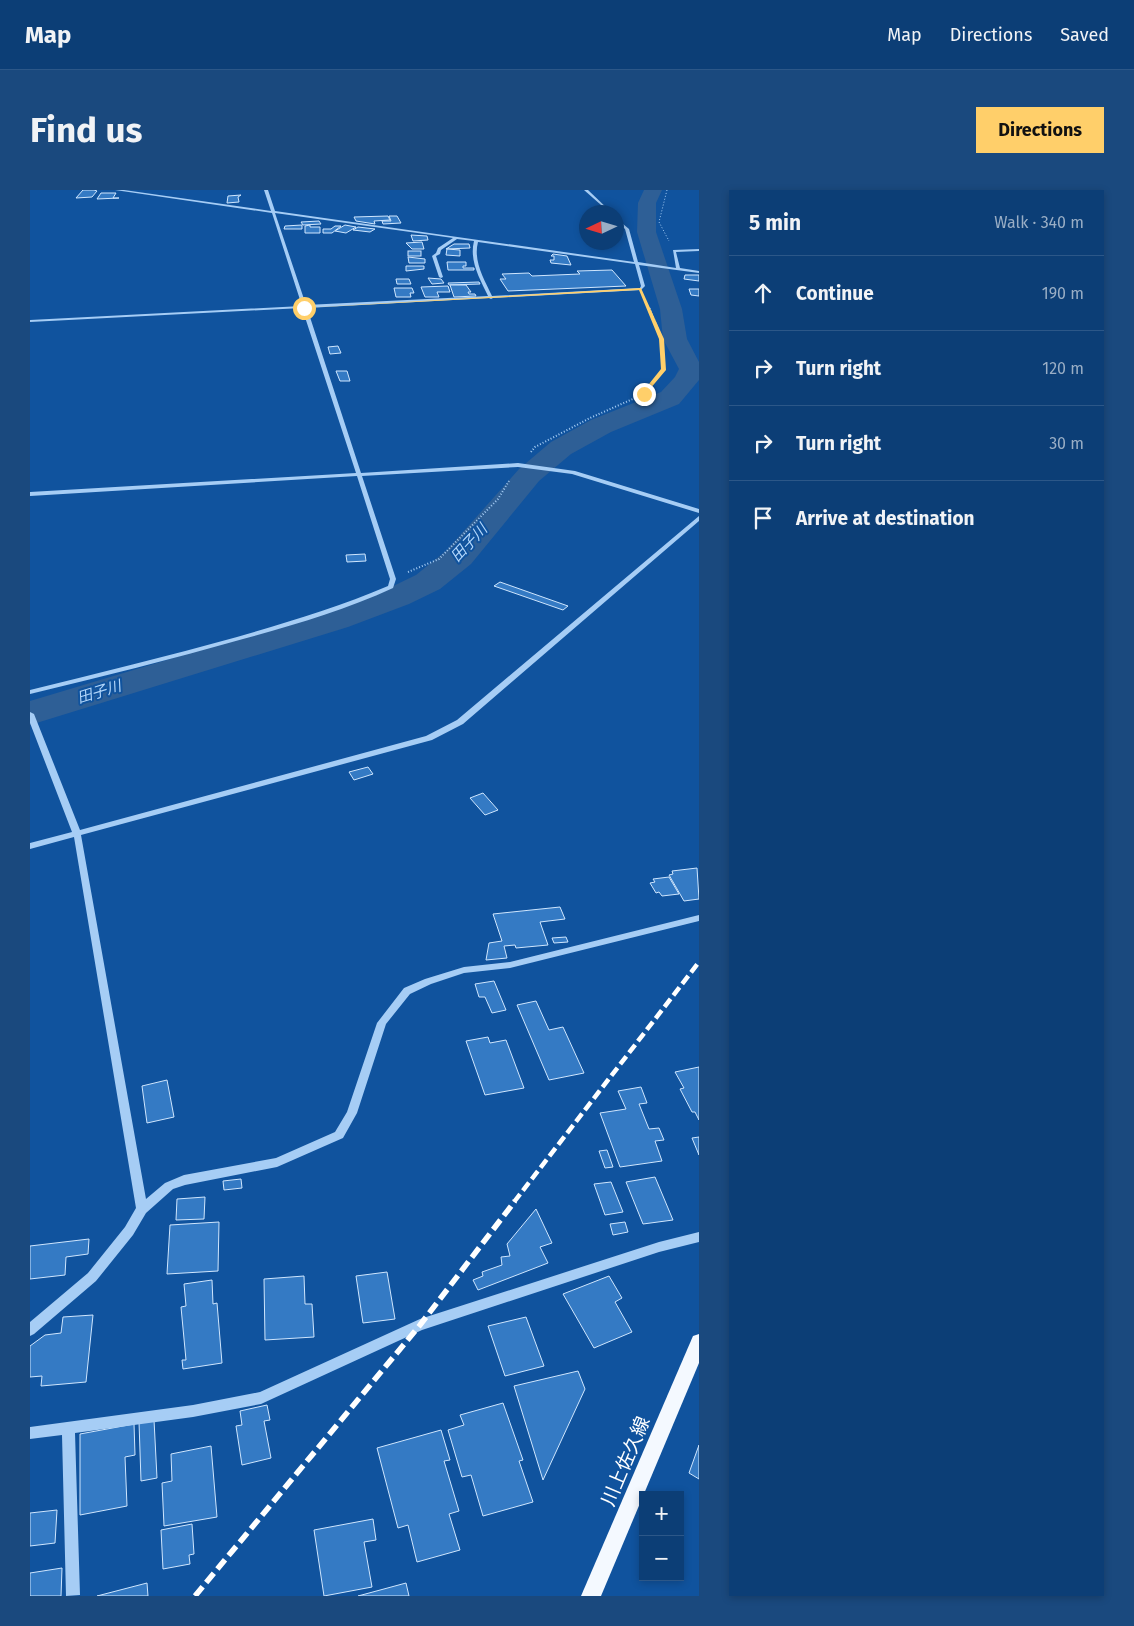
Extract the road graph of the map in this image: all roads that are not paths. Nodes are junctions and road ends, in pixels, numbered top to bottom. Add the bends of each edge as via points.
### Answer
1 (117, 190) edge
2 (266, 190) edge
3 (586, 190) edge
4 (602, 205) edge
5 (274, 213) junction
6 (624, 226) edge
7 (456, 238) junction
8 (476, 241) junction
9 (699, 250) edge
10 (637, 264) junction
11 (678, 269) junction
12 (699, 272) edge
13 (441, 277) dead end
14 (491, 298) junction
15 (304, 308) junction
16 (30, 321) edge
17 (359, 473) junction
18 (30, 494) edge
19 (699, 511) edge
20 (699, 518) edge
21 (30, 692) edge
22 (30, 714) edge
23 (77, 833) junction
24 (30, 846) edge
25 (699, 918) edge
26 (142, 1209) junction
27 (699, 1237) edge
28 (30, 1330) edge
29 (699, 1342) edge
30 (68, 1429) junction
31 (30, 1433) edge
32 (73, 1595) dead end
33 (591, 1596) edge

1 - 5 street
2 - 5 street
3 - 4 street
5 - 7 street
5 - 15 street
6 - 10 street
7 - 8 street
7 - 13 street via 434,256
8 - 10 street
8 - 14 street via 478,269
9 - 11 street via 674,251
10 - 11 street
10 - 14 street via 644,286 641,289
11 - 12 street
14 - 15 street
15 - 16 street
15 - 17 street
17 - 18 street
17 - 19 street via 521,465 560,469
17 - 21 street via 393,579 391,587 303,619 193,652
20 - 23 street via 460,722 430,738
22 - 23 street
23 - 24 street
23 - 26 street
25 - 26 street via 510,964 464,970 428,981 407,992 382,1023 352,1113 339,1135 277,1162 184,1180 169,1186
26 - 28 street via 92,1277
27 - 30 street via 420,1325 260,1398
29 - 33 main road, 川上佐久線
30 - 31 street
30 - 32 street

